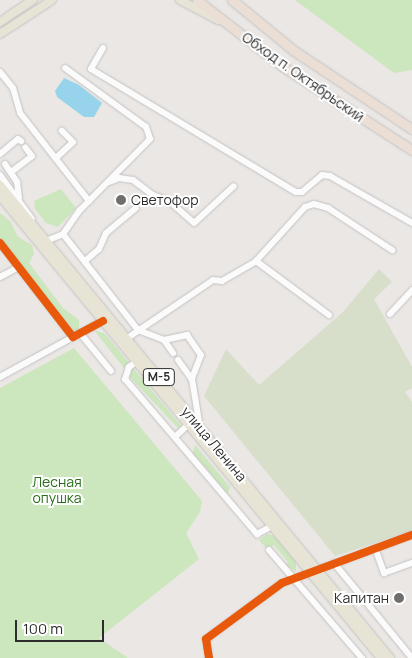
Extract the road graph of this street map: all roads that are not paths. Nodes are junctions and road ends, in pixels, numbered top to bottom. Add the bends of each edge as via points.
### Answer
1 (33, 0) edge
2 (52, 0) edge
3 (180, 0) edge
4 (197, 0) edge
5 (232, 0) edge
6 (235, 0) edge
7 (252, 16) junction
8 (0, 22) edge
9 (230, 26) junction
10 (0, 34) edge
11 (104, 48) dead end
12 (65, 68) dead end
13 (0, 72) edge
14 (412, 129) edge
15 (62, 131) dead end
16 (20, 142) dead end
17 (25, 147) dead end
18 (412, 150) edge
19 (0, 154) edge
20 (56, 158) junction
21 (5, 164) dead end
22 (11, 172) junction
23 (0, 175) edge
24 (0, 184) edge
25 (106, 184) junction
26 (234, 186) dead end
27 (0, 196) edge
28 (19, 199) junction
29 (89, 201) junction
30 (136, 208) dead end
31 (412, 223) edge
32 (63, 234) junction
33 (45, 239) junction
34 (0, 243) edge
35 (392, 250) dead end
36 (85, 261) junction
37 (256, 261) junction
38 (19, 267) junction
39 (0, 277) edge
40 (412, 290) edge
41 (390, 314) dead end
42 (329, 315) dead end
43 (103, 321) junction
44 (138, 330) junction
45 (80, 333) junction
46 (73, 337) junction
47 (126, 338) junction
48 (164, 340) junction
49 (173, 353) dead end
50 (178, 360) dead end
51 (136, 362) junction
52 (112, 371) dead end
53 (0, 377) edge
54 (192, 379) junction
55 (188, 425) junction
56 (200, 428) junction
57 (176, 436) junction
58 (272, 526) junction
59 (412, 535) edge
60 (375, 548) junction
61 (269, 550) dead end
62 (412, 562) edge
63 (334, 564) junction
64 (313, 570) junction
65 (293, 578) junction
66 (378, 657) edge
67 (209, 658) edge
68 (362, 658) edge
69 (390, 658) edge
70 (412, 658) edge

1 - 8 main road
2 - 10 main road
3 - 9 main road
4 - 9 highway, Обход п. Октябрьский
5 - 7 highway, Обход п. Октябрьский
6 - 7 main road
7 - 14 highway, Обход п. Октябрьский via 292,50
9 - 18 highway, Обход п. Октябрьский via 282,66
11 - 31 street via 91,69 296,192 302,192 322,175 330,176
12 - 25 street via 146,127 150,139
13 - 20 street via 13,88 20,113
15 - 20 street via 73,142
16 - 19 street via 18,139
17 - 22 street via 32,156
20 - 29 street
21 - 22 street
22 - 28 street via 17,182
23 - 28 street
24 - 33 main road, улица Ленина / М-5
25 - 26 street via 119,178 133,180 153,195 169,201 194,223
25 - 29 street
27 - 43 main road, улица Ленина / М-5
28 - 33 street
29 - 32 street
30 - 36 street via 106,233 99,249
32 - 33 street
32 - 36 street
33 - 47 main road, улица Ленина / М-5
34 - 38 street
35 - 37 street via 328,208 314,204 305,207
36 - 44 street
37 - 42 street
37 - 44 street via 222,280 213,280
38 - 39 street
38 - 46 street
40 - 41 street
43 - 45 street
43 - 51 main road, улица Ленина / М-5
44 - 47 street
44 - 48 street
45 - 46 street
45 - 52 street
46 - 53 street
47 - 56 main road, улица Ленина / М-5
48 - 49 street
48 - 54 street via 186,336 200,355
50 - 54 street
51 - 55 main road, улица Ленина / М-5
51 - 57 street via 129,367 125,379
54 - 56 street
55 - 57 street
55 - 58 main road, улица Ленина / М-5
56 - 64 main road, улица Ленина / М-5
57 - 58 street via 193,461 257,534
58 - 64 main road, улица Ленина / М-5
59 - 60 street
60 - 62 street via 384,573
60 - 63 street
61 - 65 street
63 - 64 street
63 - 70 street
64 - 65 street
64 - 66 main road, улица Ленина / М-5
64 - 69 main road, улица Ленина / М-5
65 - 67 street via 274,588 206,639
65 - 68 street

